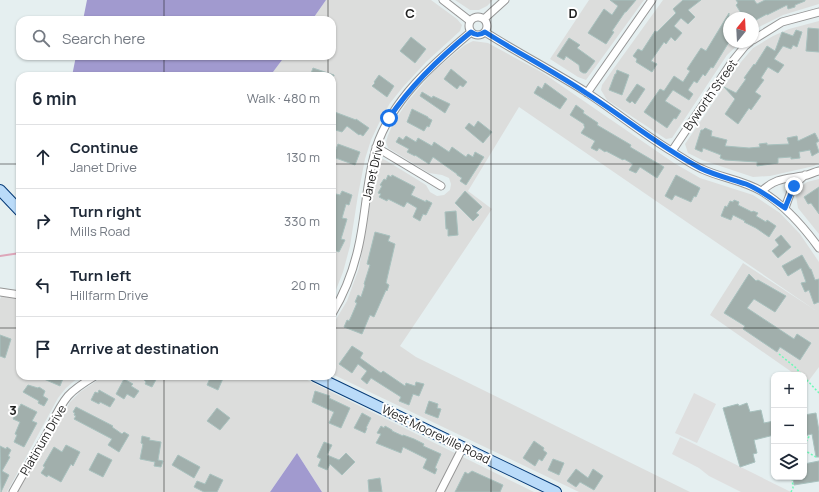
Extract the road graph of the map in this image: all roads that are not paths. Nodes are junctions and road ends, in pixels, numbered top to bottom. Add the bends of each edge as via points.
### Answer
1 (443, 0) edge
2 (505, 0) edge
3 (652, 0) edge
4 (819, 12) edge
5 (484, 19) junction
6 (470, 21) junction
7 (471, 32) junction
8 (485, 32) junction
9 (759, 36) edge
10 (743, 48) edge
11 (587, 93) junction
12 (376, 147) junction
13 (672, 151) junction
14 (819, 171) edge
15 (805, 175) junction
16 (441, 186) dead end
17 (0, 190) edge
18 (762, 191) junction
19 (16, 206) edge
20 (785, 208) junction
21 (819, 248) edge
22 (0, 292) edge
23 (16, 294) edge
24 (336, 305) edge
25 (89, 380) edge
26 (323, 380) edge
27 (463, 447) junction
28 (13, 492) edge
29 (440, 492) edge
30 (556, 492) edge

1 - 6 street
2 - 5 street
3 - 11 street
4 - 9 street via 782,22
5 - 6 street via 477,16
5 - 8 street via 487,24
6 - 7 street
7 - 8 street via 477,35
7 - 12 street, Janet Drive via 423,74 389,118
8 - 11 street
10 - 13 street, Byworth Street
11 - 13 street
12 - 16 street
12 - 24 street, Janet Drive via 358,249 350,275
13 - 18 street via 702,169
14 - 15 street
15 - 18 street via 784,178 769,184
15 - 20 street via 794,186
17 - 19 main road
18 - 20 street
20 - 21 street
22 - 23 street
25 - 28 street, Platinum Drive via 68,396
26 - 27 main road, West Mooreville Road
27 - 29 street
27 - 30 main road, West Mooreville Road

